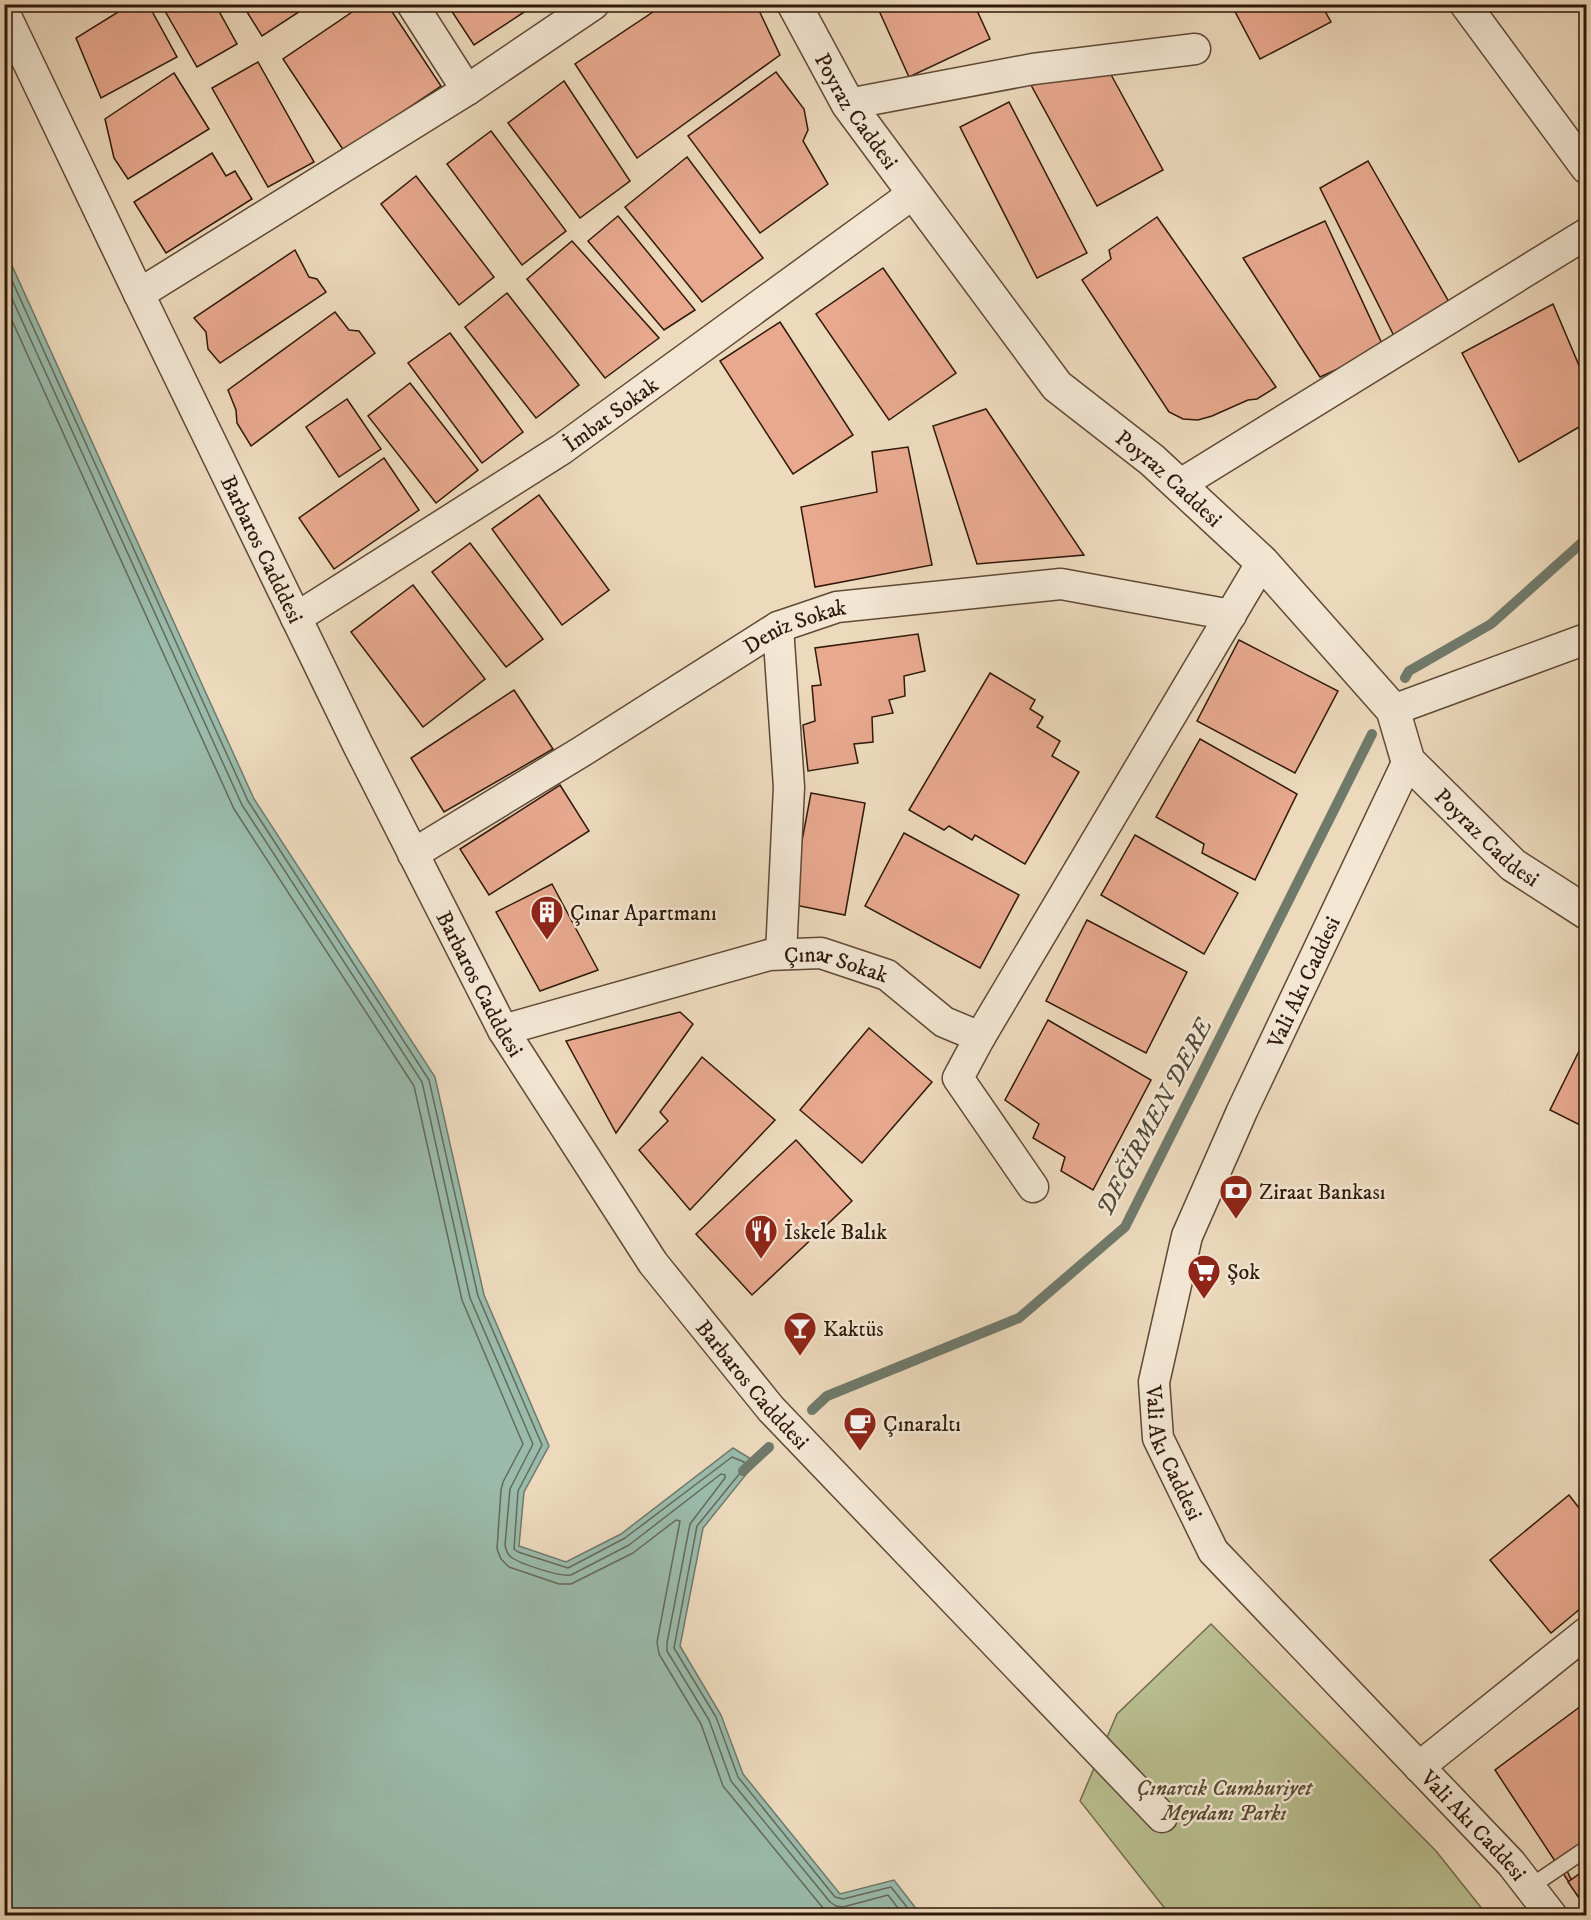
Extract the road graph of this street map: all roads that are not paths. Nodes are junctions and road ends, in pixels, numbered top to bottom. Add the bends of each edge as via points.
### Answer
1 (412, 4) edge
2 (594, 4) edge
3 (794, 4) edge
4 (1465, 4) edge
5 (14, 11) edge
6 (1195, 50) dead end
7 (467, 90) junction
8 (848, 104) junction
9 (1587, 168) edge
10 (914, 193) junction
11 (1587, 234) edge
12 (139, 294) junction
13 (1179, 485) junction
14 (1262, 562) junction
15 (1231, 615) junction
16 (296, 618) junction
17 (778, 627) junction
18 (1587, 639) edge
19 (1393, 710) junction
20 (1408, 761) junction
21 (413, 854) junction
22 (1587, 912) edge
23 (781, 954) junction
24 (503, 1030) junction
25 (980, 1037) junction
26 (1033, 1187) dead end
27 (1587, 1633) edge
28 (1419, 1767) junction
29 (1162, 1817) dead end
30 (1587, 1849) edge
31 (1530, 1887) junction
32 (1552, 1916) edge

1 - 7 street
2 - 7 street
3 - 8 street, Poyraz Caddesi
4 - 9 street
5 - 12 street, Barbaros Cadddesi
6 - 8 street via 1033,69
7 - 12 street
8 - 10 street, Poyraz Caddesi
10 - 13 street, Poyraz Caddesi via 1057,386
10 - 16 street, İmbat Sokak via 562,449
11 - 13 street
12 - 16 street, Barbaros Cadddesi
13 - 14 street, Poyraz Caddesi
14 - 15 street
14 - 19 street, Poyraz Caddesi
15 - 17 street, Deniz Sokak via 1061,584 837,607
15 - 25 street
16 - 21 street, Barbaros Cadddesi
17 - 21 street, Deniz Sokak
17 - 23 street via 789,787
18 - 19 street
19 - 20 street, Poyraz Caddesi
20 - 22 street, Poyraz Caddesi via 1513,866
20 - 28 street, Vali Akı Caddesi via 1187,1236 1154,1382 1158,1438 1213,1551
21 - 24 street, Barbaros Cadddesi
23 - 24 street, Çınar Sokak via 703,972
23 - 25 street, Çınar Sokak via 821,953 887,975 944,1022
24 - 29 street, Barbaros Cadddesi via 653,1263 771,1408
25 - 26 street via 958,1078
27 - 28 street
28 - 31 street, Vali Akı Caddesi
30 - 31 lane
31 - 32 street, Vali Akı Caddesi

